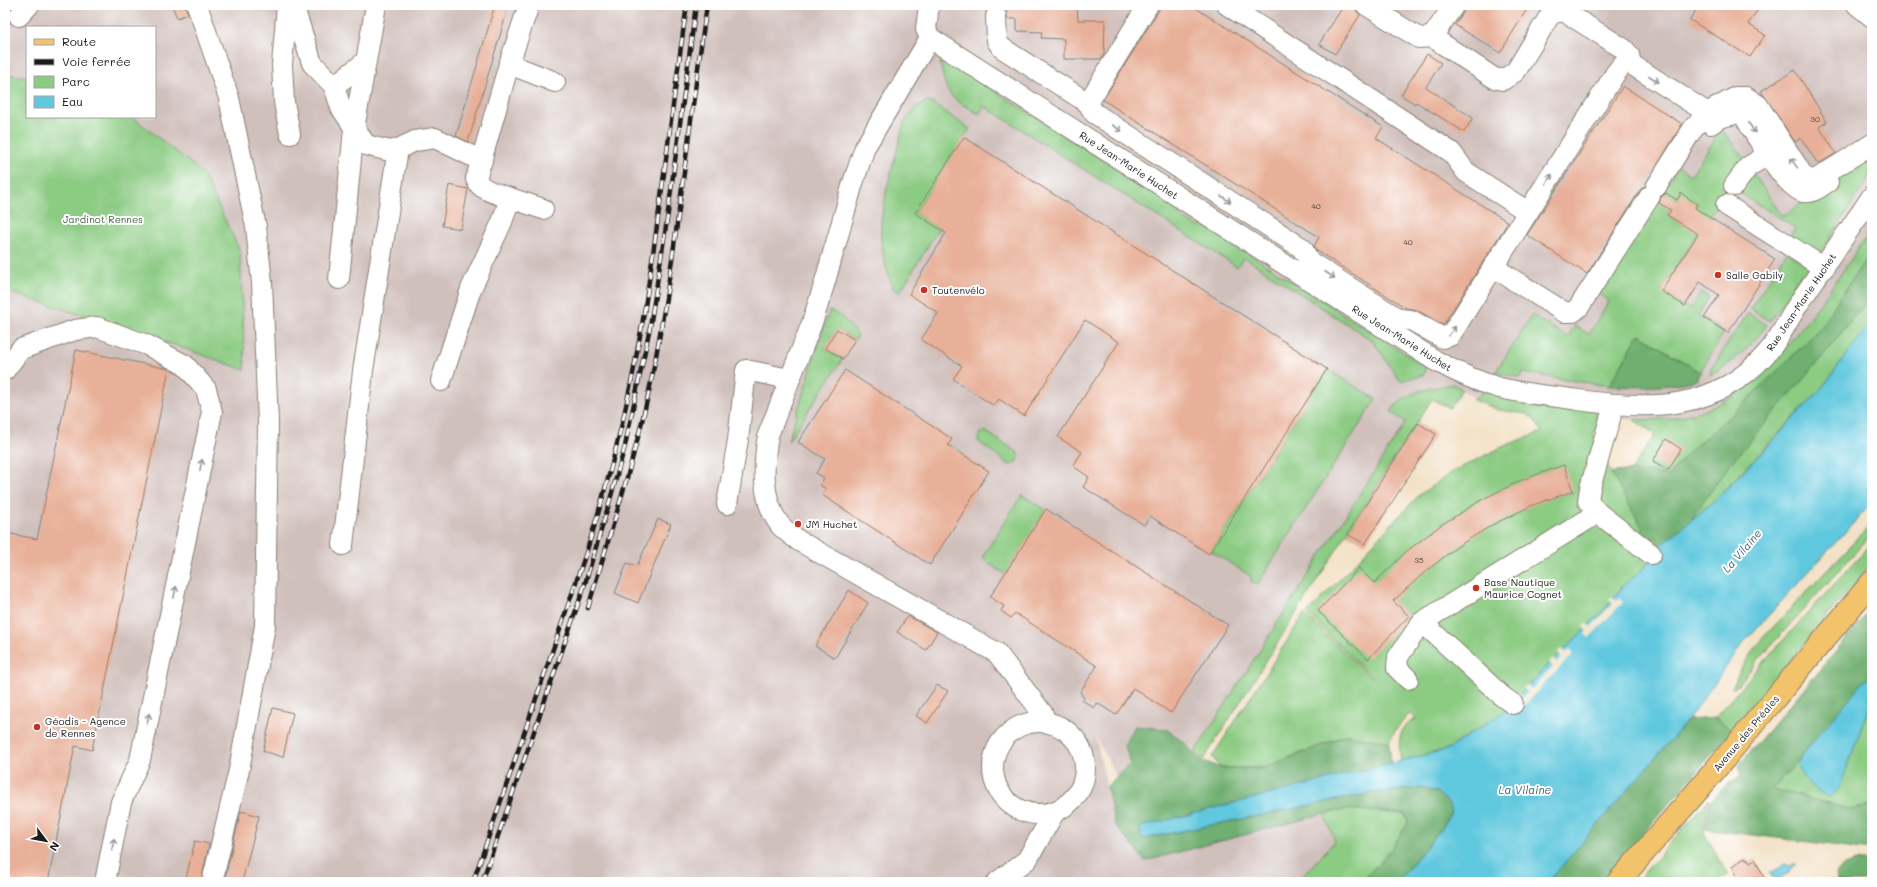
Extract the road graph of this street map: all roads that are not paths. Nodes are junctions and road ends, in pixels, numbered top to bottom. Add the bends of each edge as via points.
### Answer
1 (197, 5) edge
2 (287, 5) edge
3 (293, 5) edge
4 (376, 5) edge
5 (529, 5) edge
6 (929, 5) edge
7 (1227, 5) edge
8 (1366, 5) edge
9 (1454, 5) edge
10 (1857, 5) edge
11 (1146, 7) edge
12 (1552, 9) edge
13 (996, 16) dead end
14 (1872, 17) edge
15 (1432, 37) junction
16 (930, 38) junction
17 (365, 62) junction
18 (509, 64) junction
19 (1631, 64) junction
20 (555, 82) dead end
21 (334, 86) junction
22 (1088, 103) junction
23 (1713, 117) junction
24 (354, 129) junction
25 (290, 134) dead end
26 (1872, 144) edge
27 (398, 149) junction
28 (1872, 153) edge
29 (1769, 154) junction
30 (482, 160) junction
31 (1734, 186) dead end
32 (1872, 196) edge
33 (510, 198) junction
34 (1726, 205) dead end
35 (543, 209) dead end
36 (1528, 212) junction
37 (1494, 267) junction
38 (1824, 268) junction
39 (339, 279) dead end
40 (13, 348) edge
41 (5, 370) edge
42 (790, 379) junction
43 (441, 380) dead end
44 (1614, 405) junction
45 (727, 504) dead end
46 (1598, 512) junction
47 (342, 545) dead end
48 (1652, 554) dead end
49 (1872, 582) edge
50 (1422, 622) junction
51 (1408, 679) dead end
52 (1513, 704) dead end
53 (1046, 722) junction
54 (1054, 813) junction
55 (105, 882) edge
56 (212, 882) edge
57 (997, 882) edge
58 (1618, 882) edge

1 - 56 street via 229,98 256,228 262,283 268,422 265,626 239,770
2 - 25 street via 282,65 284,102
3 - 21 street via 312,63
4 - 17 street
5 - 18 street
6 - 16 street via 926,29
7 - 36 street via 1451,152 1466,172
8 - 15 street via 1419,38
9 - 15 street
10 - 14 street
11 - 22 street
12 - 15 street via 1516,71 1503,80 1494,78
12 - 19 street via 1565,12 1624,49
13 - 22 street via 997,41 1002,48
16 - 42 street via 865,147 852,183 820,300
16 - 44 street, Rue Jean-Marie Huchet via 1450,369 1501,388
17 - 21 street
17 - 24 street
18 - 20 street
18 - 30 street
19 -> 23 street
36 -> 19 street via 1615,74 1622,65
21 - 24 street via 341,108
22 -> 37 street via 1094,113 1302,248 1310,262 1399,319 1411,320 1442,338 1450,336
26 -> 23 street via 1811,180 1804,177 1758,105 1746,97 1736,97
23 -> 29 street via 1738,113 1744,116
23 - 37 street via 1706,129 1686,140 1573,312 1564,312
24 - 27 street via 366,145 390,151
24 - 39 street
27 - 30 street via 415,140 435,138
27 - 47 street via 364,372
28 - 29 street via 1813,192 1803,192 1785,178
29 - 31 street via 1748,167
30 - 33 street via 476,179 478,184
32 - 38 street, Rue Jean-Marie Huchet
33 - 35 street
33 - 43 street via 502,222 471,289
34 - 38 street
36 - 37 street
38 - 44 street, Rue Jean-Marie Huchet via 1770,349 1736,380 1710,394 1682,403 1654,406
40 - 41 street
55 -> 40 street via 121,802 140,760 212,412 206,389 186,365 123,335 97,327 75,330
42 - 45 street via 746,370
42 - 53 street via 768,435 765,453 767,498 771,511 781,526 799,541 997,653 1043,714
44 - 46 street via 1588,501
46 - 48 street
46 - 50 street
49 - 58 main road, Avenue des Préales via 1704,784
50 - 51 street via 1398,657 1397,668
50 - 52 street
53 - 54 street via 1061,727 1074,737 1083,753 1086,769 1084,782 1076,797
53 - 54 street via 1032,722 1016,728 1003,740 995,754 992,769 996,785 1004,799 1017,809 1043,815
54 - 57 street via 1027,860

